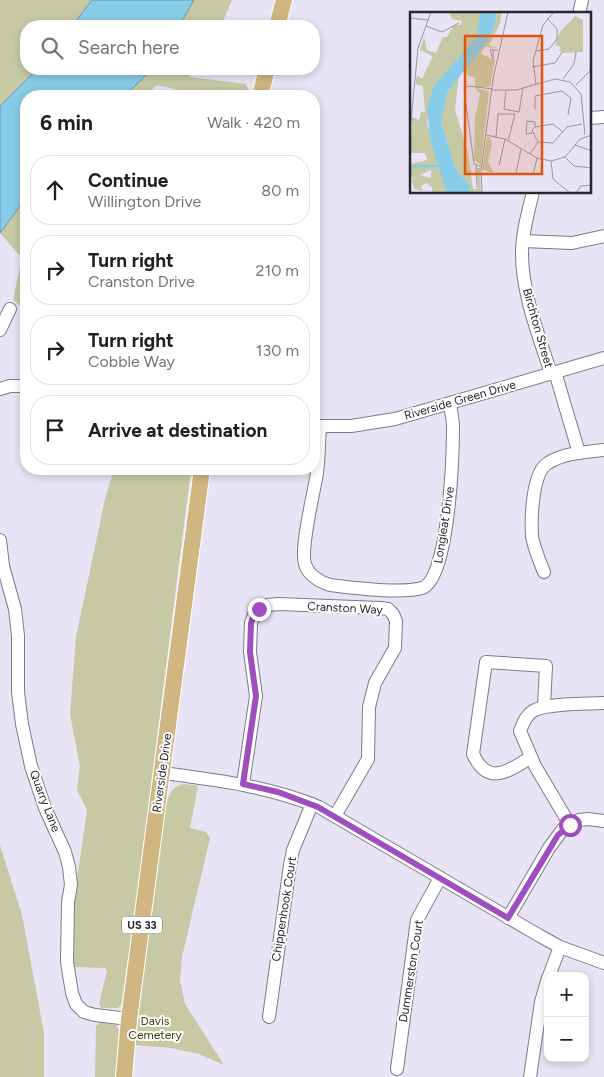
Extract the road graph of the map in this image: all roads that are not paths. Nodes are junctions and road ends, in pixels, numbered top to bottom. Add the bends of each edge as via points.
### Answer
1 (284, 0) edge
2 (279, 20) edge
3 (265, 75) edge
4 (262, 90) edge
5 (532, 194) edge
6 (604, 236) edge
7 (523, 241) junction
8 (10, 309) dead end
9 (0, 330) edge
10 (604, 358) edge
11 (553, 373) junction
12 (20, 386) edge
13 (0, 388) edge
14 (450, 404) junction
15 (320, 426) edge
16 (604, 450) edge
17 (579, 453) junction
18 (201, 475) edge
19 (317, 475) edge
20 (0, 540) edge
21 (544, 572) dead end
22 (604, 703) edge
23 (544, 707) junction
24 (531, 757) junction
25 (163, 773) junction
26 (243, 784) junction
27 (312, 804) junction
28 (335, 816) junction
29 (604, 821) edge
30 (570, 825) junction
31 (440, 878) junction
32 (508, 918) junction
33 (560, 947) junction
34 (604, 963) edge
35 (550, 972) edge
36 (544, 991) edge
37 (269, 1017) dead end
38 (129, 1019) junction
39 (397, 1069) dead end
40 (124, 1077) edge
41 (530, 1077) edge

1 - 2 main road
3 - 4 main road
5 - 7 street, Birchton Street
6 - 7 street via 572,243
7 - 11 street, Birchton Street via 526,289
8 - 9 street
10 - 11 street, Riverside Green Drive
11 - 14 street, Riverside Green Drive
11 - 17 street, Birchton Street
12 - 13 street
14 - 15 street, Riverside Green Drive via 395,420
14 - 19 street, Longleat Drive via 453,424 449,502 436,572 423,588 398,590 330,585 312,576 305,565 304,551
16 - 17 street
17 - 21 street via 549,462 540,471 536,484 532,536
18 - 25 main road, Riverside Drive / US 33
20 - 38 street, Quarry Lane via 3,566 15,609 22,724 34,775 69,867 68,962 72,993 84,1012
22 - 23 street
23 - 24 street via 528,715 520,731
23 - 24 street via 546,666 486,662 473,754 477,763 484,770 506,773
24 - 30 street
25 - 26 street
25 - 38 main road, Riverside Drive / US 33
26 - 27 street
26 - 28 street, Cranston Way via 256,696 250,652 254,615 259,609 278,604 388,609 396,622 395,648 375,683 369,707 368,759
27 - 28 street
27 - 37 street, Chippenhook Court via 290,864
28 - 31 street
29 - 30 street via 579,820
30 - 32 street via 558,835
31 - 32 street
31 - 39 street, Dummerston Court via 417,920
32 - 33 street
33 - 34 street
33 - 35 street
36 - 41 street
38 - 40 main road, Riverside Drive / US 33

